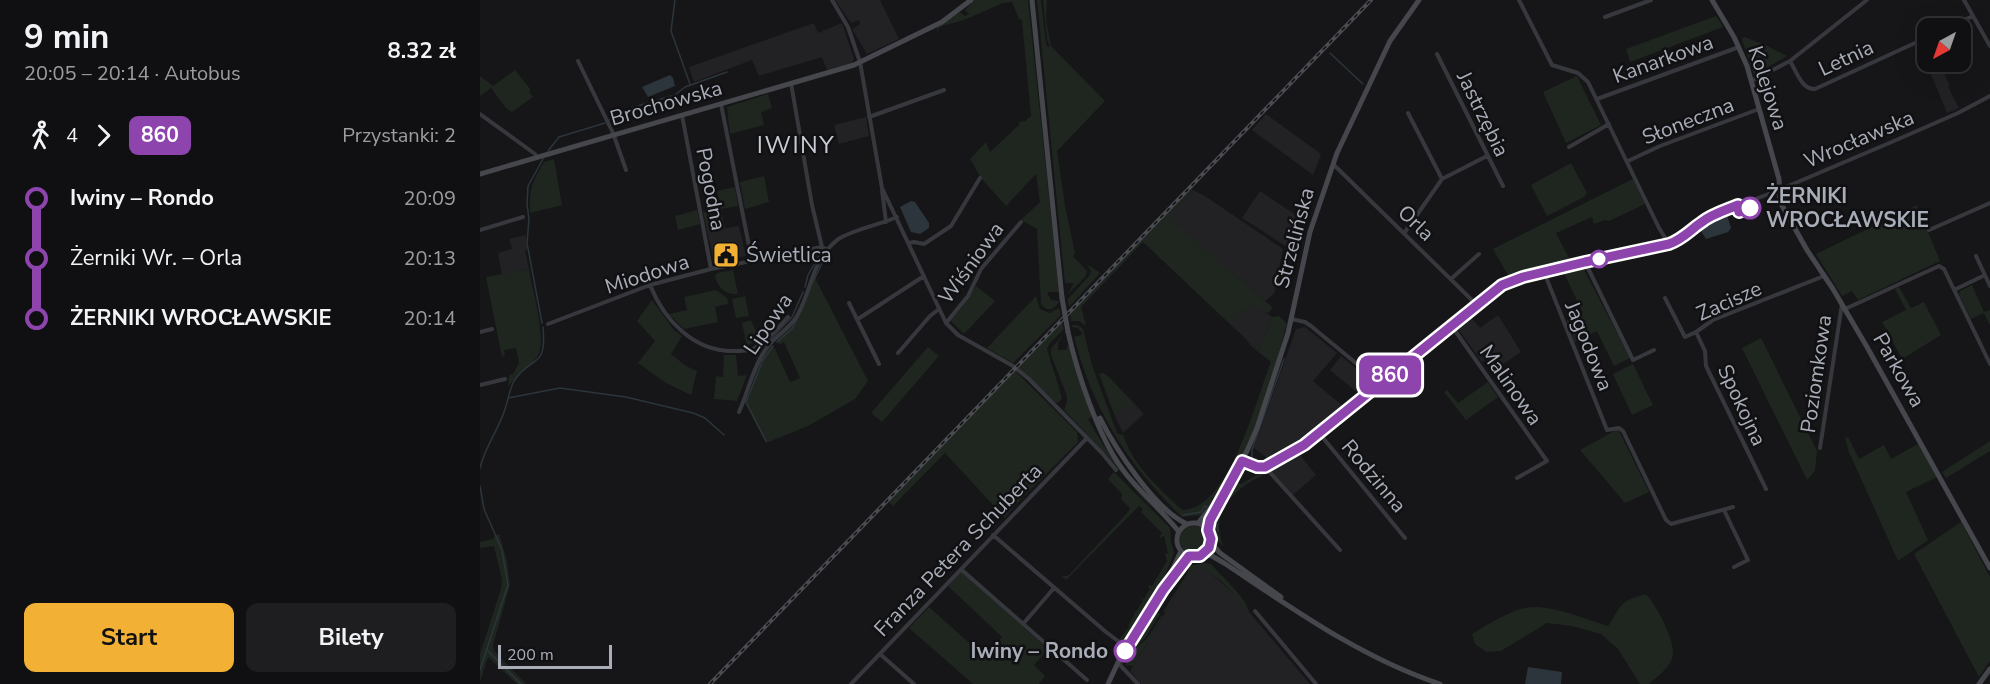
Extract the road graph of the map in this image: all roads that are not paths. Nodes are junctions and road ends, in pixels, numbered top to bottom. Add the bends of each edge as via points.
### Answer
1 (832, 0) edge
2 (971, 0) edge
3 (1032, 0) edge
4 (1419, 0) edge
5 (1519, 0) edge
6 (1651, 0) edge
7 (1713, 0) edge
8 (1853, 0) edge
9 (1867, 0) edge
10 (1964, 0) edge
11 (1858, 7) junction
12 (1973, 16) junction
13 (1605, 17) dead end
14 (1968, 18) edge
15 (1917, 42) edge
16 (1990, 46) edge
17 (1739, 47) junction
18 (1437, 54) dead end
19 (578, 61) dead end
20 (1790, 61) junction
21 (860, 62) junction
22 (1751, 81) junction
23 (791, 83) junction
24 (944, 90) dead end
25 (1990, 96) edge
26 (1596, 99) junction
27 (721, 104) junction
28 (1759, 109) junction
29 (1408, 113) dead end
30 (480, 114) edge
31 (682, 115) junction
32 (869, 117) junction
33 (1609, 124) junction
34 (614, 135) junction
35 (1569, 147) dead end
36 (1487, 156) junction
37 (537, 158) junction
38 (1628, 161) junction
39 (1333, 164) junction
40 (626, 170) dead end
41 (480, 174) edge
42 (980, 178) dead end
43 (1442, 179) junction
44 (1503, 186) dead end
45 (882, 188) junction
46 (1779, 190) junction
47 (1990, 203) edge
48 (523, 217) dead end
49 (897, 217) junction
50 (886, 222) junction
51 (1021, 222) dead end
52 (480, 230) edge
53 (1929, 230) dead end
54 (1405, 232) junction
55 (909, 243) junction
56 (1669, 244) junction
57 (822, 247) junction
58 (826, 252) junction
59 (1479, 254) dead end
60 (1976, 256) dead end
61 (752, 261) junction
62 (1585, 262) junction
63 (711, 269) junction
64 (1544, 272) junction
65 (1985, 275) junction
66 (924, 276) junction
67 (1825, 276) junction
68 (1452, 278) junction
69 (650, 285) junction
70 (1990, 286) edge
71 (1954, 290) junction
72 (1665, 298) dead end
73 (849, 303) dead end
74 (1477, 305) junction
75 (1844, 306) junction
76 (939, 309) junction
77 (788, 317) dead end
78 (858, 319) junction
79 (1291, 319) junction
80 (946, 323) junction
81 (548, 324) dead end
82 (1451, 325) junction
83 (492, 329) dead end
84 (480, 332) edge
85 (1696, 332) junction
86 (1654, 350) dead end
87 (898, 353) dead end
88 (879, 364) dead end
89 (1990, 364) edge
90 (505, 379) dead end
91 (1380, 383) junction
92 (1084, 384) junction
93 (480, 385) edge
94 (739, 412) dead end
95 (1319, 433) junction
96 (1087, 438) junction
97 (1820, 448) dead end
98 (1242, 461) junction
99 (1265, 467) junction
100 (1116, 470) dead end
101 (1518, 478) dead end
102 (1766, 489) dead end
103 (1222, 494) junction
104 (1733, 507) dead end
105 (1724, 510) junction
106 (1198, 523) junction
107 (1187, 524) junction
108 (1208, 530) junction
109 (1179, 532) junction
110 (993, 535) junction
111 (1405, 538) dead end
112 (1210, 543) junction
113 (1340, 550) dead end
114 (1181, 551) junction
115 (1204, 554) junction
116 (1189, 556) junction
117 (1734, 567) dead end
118 (1990, 568) edge
119 (963, 571) dead end
120 (1054, 588) junction
121 (1163, 590) junction
122 (1254, 611) dead end
123 (1305, 615) junction
124 (1023, 624) junction
125 (1126, 647) junction
126 (880, 654) junction
127 (1118, 662) junction
128 (1990, 669) edge
129 (1087, 680) dead end
130 (851, 684) edge
131 (914, 684) edge
132 (1108, 684) edge
133 (1138, 684) edge
134 (1316, 684) edge
135 (1440, 684) edge
136 (1979, 684) edge

1 - 21 street via 848,27
2 - 21 main road via 942,22
3 - 92 main road, bridge via 1062,298
4 - 39 main road, Strzelińska via 1390,41
5 - 26 street via 1552,65 1582,75
6 - 13 street
7 - 17 main road, Kolejowa
8 - 11 street
9 - 11 street
10 - 12 street
11 - 20 street
12 - 14 street
12 - 16 street
15 - 20 street, Letnia via 1815,89 1804,85
17 - 22 main road, Kolejowa
17 - 26 street, Kanarkowa
18 - 36 street, Jastrzębia
19 - 34 street
20 - 22 street
21 - 23 main road, Brochowska
21 - 32 street
22 - 28 main road, Kolejowa
23 - 27 main road, Brochowska
23 - 57 street
24 - 32 street
25 - 46 street, Wrocławska
26 - 33 street
27 - 31 main road, Brochowska
27 - 61 street
28 - 38 street, Słoneczna
28 - 46 main road, Kolejowa
29 - 43 street
30 - 37 street
31 - 34 main road, Brochowska
31 - 63 street, Pogodna
32 - 45 street
33 - 35 street
33 - 38 street
34 - 37 main road, Brochowska
34 - 40 street
36 - 43 street
36 - 44 street, Jastrzębia
37 - 41 main road, Brochowska
38 - 56 street
39 - 54 street, Orla
39 - 79 main road, Strzelińska via 1310,232
42 - 55 street via 947,230 924,244
43 - 54 street
45 - 49 street
45 - 50 street
46 - 56 street, Wrocławska via 1702,221 1679,241
46 - 67 main road, Parkowa via 1779,199
47 - 53 street
48 - 52 street
49 - 50 street
49 - 55 street
50 - 58 street via 842,236
51 - 80 street, Wiśniowa via 981,269 968,296
54 - 68 street, Orla
55 - 66 street
56 - 62 street, Wrocławska
57 - 58 street
57 - 61 street, Miodowa
58 - 94 street, Lipowa via 813,273 798,315 758,362
59 - 68 street
60 - 65 street
61 - 63 street, Miodowa
62 - 64 street, Wrocławska
62 - 86 street via 1633,360
63 - 69 street, Miodowa
64 - 74 street, Wrocławska via 1509,282
64 - 105 street, Jagodowa via 1607,430 1623,431 1669,523
65 - 70 street
65 - 71 street
66 - 76 street
66 - 78 street
67 - 75 main road, Parkowa
67 - 85 street, Zacisze via 1713,320
68 - 74 street, Orla
69 - 77 street via 674,324 699,343 717,350 753,348
69 - 81 street, Miodowa
71 - 75 street via 1938,265
71 - 89 street
72 - 85 street, Zacisze via 1685,337
73 - 78 street
74 - 82 street, Wrocławska
75 - 97 street, Poziomkowa via 1840,306
75 - 118 main road, Parkowa
76 - 80 street
76 - 87 street
78 - 88 street
79 - 91 street via 1311,326
79 - 98 main road, Strzelińska via 1257,428
80 - 96 street via 958,335 1013,366
82 - 91 street, Wrocławska
82 - 101 street, Malinowa via 1547,461
83 - 84 street
85 - 102 street, Spokojna via 1705,351 1706,366
90 - 93 street
91 - 95 street, Wrocławska
92 - 107 main road via 1127,463 1161,503
92 - 109 main road via 1119,465
95 - 99 street, Wrocławska
95 - 111 street, Rodzinna
96 - 100 street
96 - 110 street, Franza Petera Schuberta
98 - 99 street
98 - 103 main road, Strzelińska
99 - 113 street
103 - 106 main road, Strzelińska
103 - 108 main road, Strzelińska
104 - 105 street
105 - 117 street via 1748,560
106 - 107 main road
106 - 108 main road
107 - 109 main road
108 - 112 main road
109 - 114 main road via 1177,542
110 - 120 street
110 - 126 street, Franza Petera Schuberta
112 - 115 main road
112 - 123 main road
114 - 116 main road
114 - 121 main road
115 - 116 main road
115 - 123 main road
116 - 121 main road
119 - 124 street
120 - 124 street
120 - 125 street
121 - 125 main road
122 - 134 street
123 - 135 main road via 1384,661
124 - 129 street
125 - 127 main road
126 - 130 street, Franza Petera Schuberta
126 - 131 street
127 - 132 main road
127 - 133 street
128 - 136 main road

